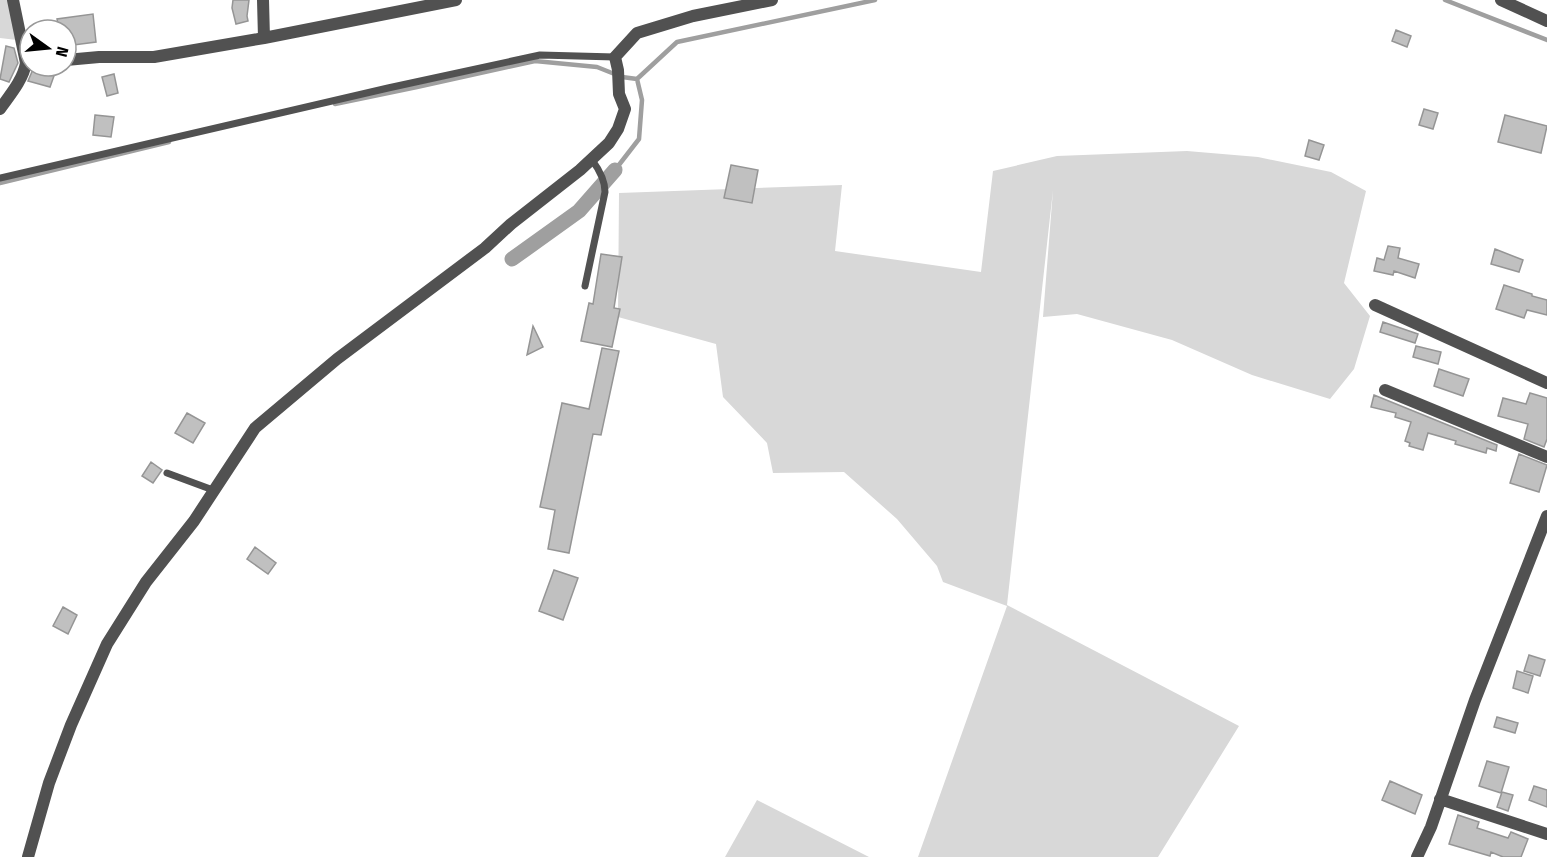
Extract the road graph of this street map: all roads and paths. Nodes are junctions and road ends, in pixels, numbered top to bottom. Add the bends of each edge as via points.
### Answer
1 (13, 0) edge
2 (263, 0) edge
3 (456, 0) edge
4 (772, 0) edge
5 (1501, 0) edge
6 (18, 21) edge
7 (1547, 21) edge
8 (264, 38) junction
9 (615, 57) junction
10 (78, 59) edge
11 (20, 78) edge
12 (0, 109) edge
13 (593, 162) junction
14 (0, 178) edge
15 (585, 286) dead end
16 (1375, 305) dead end
17 (1547, 382) edge
18 (1384, 390) dead end
19 (1547, 457) edge
20 (167, 473) dead end
21 (213, 490) junction
22 (1547, 516) edge
23 (1440, 799) junction
24 (1547, 834) edge
25 (28, 857) edge
26 (1417, 857) edge

1 - 6 street
2 - 8 street
3 - 8 street
4 - 9 street via 693,16 637,33
5 - 7 street
8 - 10 street via 154,57
9 - 13 street via 625,110 618,129
9 - 14 lane via 540,55
11 - 12 street
13 - 15 lane via 605,192
13 - 21 street via 255,428
16 - 17 street
18 - 19 street
20 - 21 lane
21 - 25 street via 146,582 108,644 49,783
22 - 23 street
23 - 24 street
23 - 26 street

